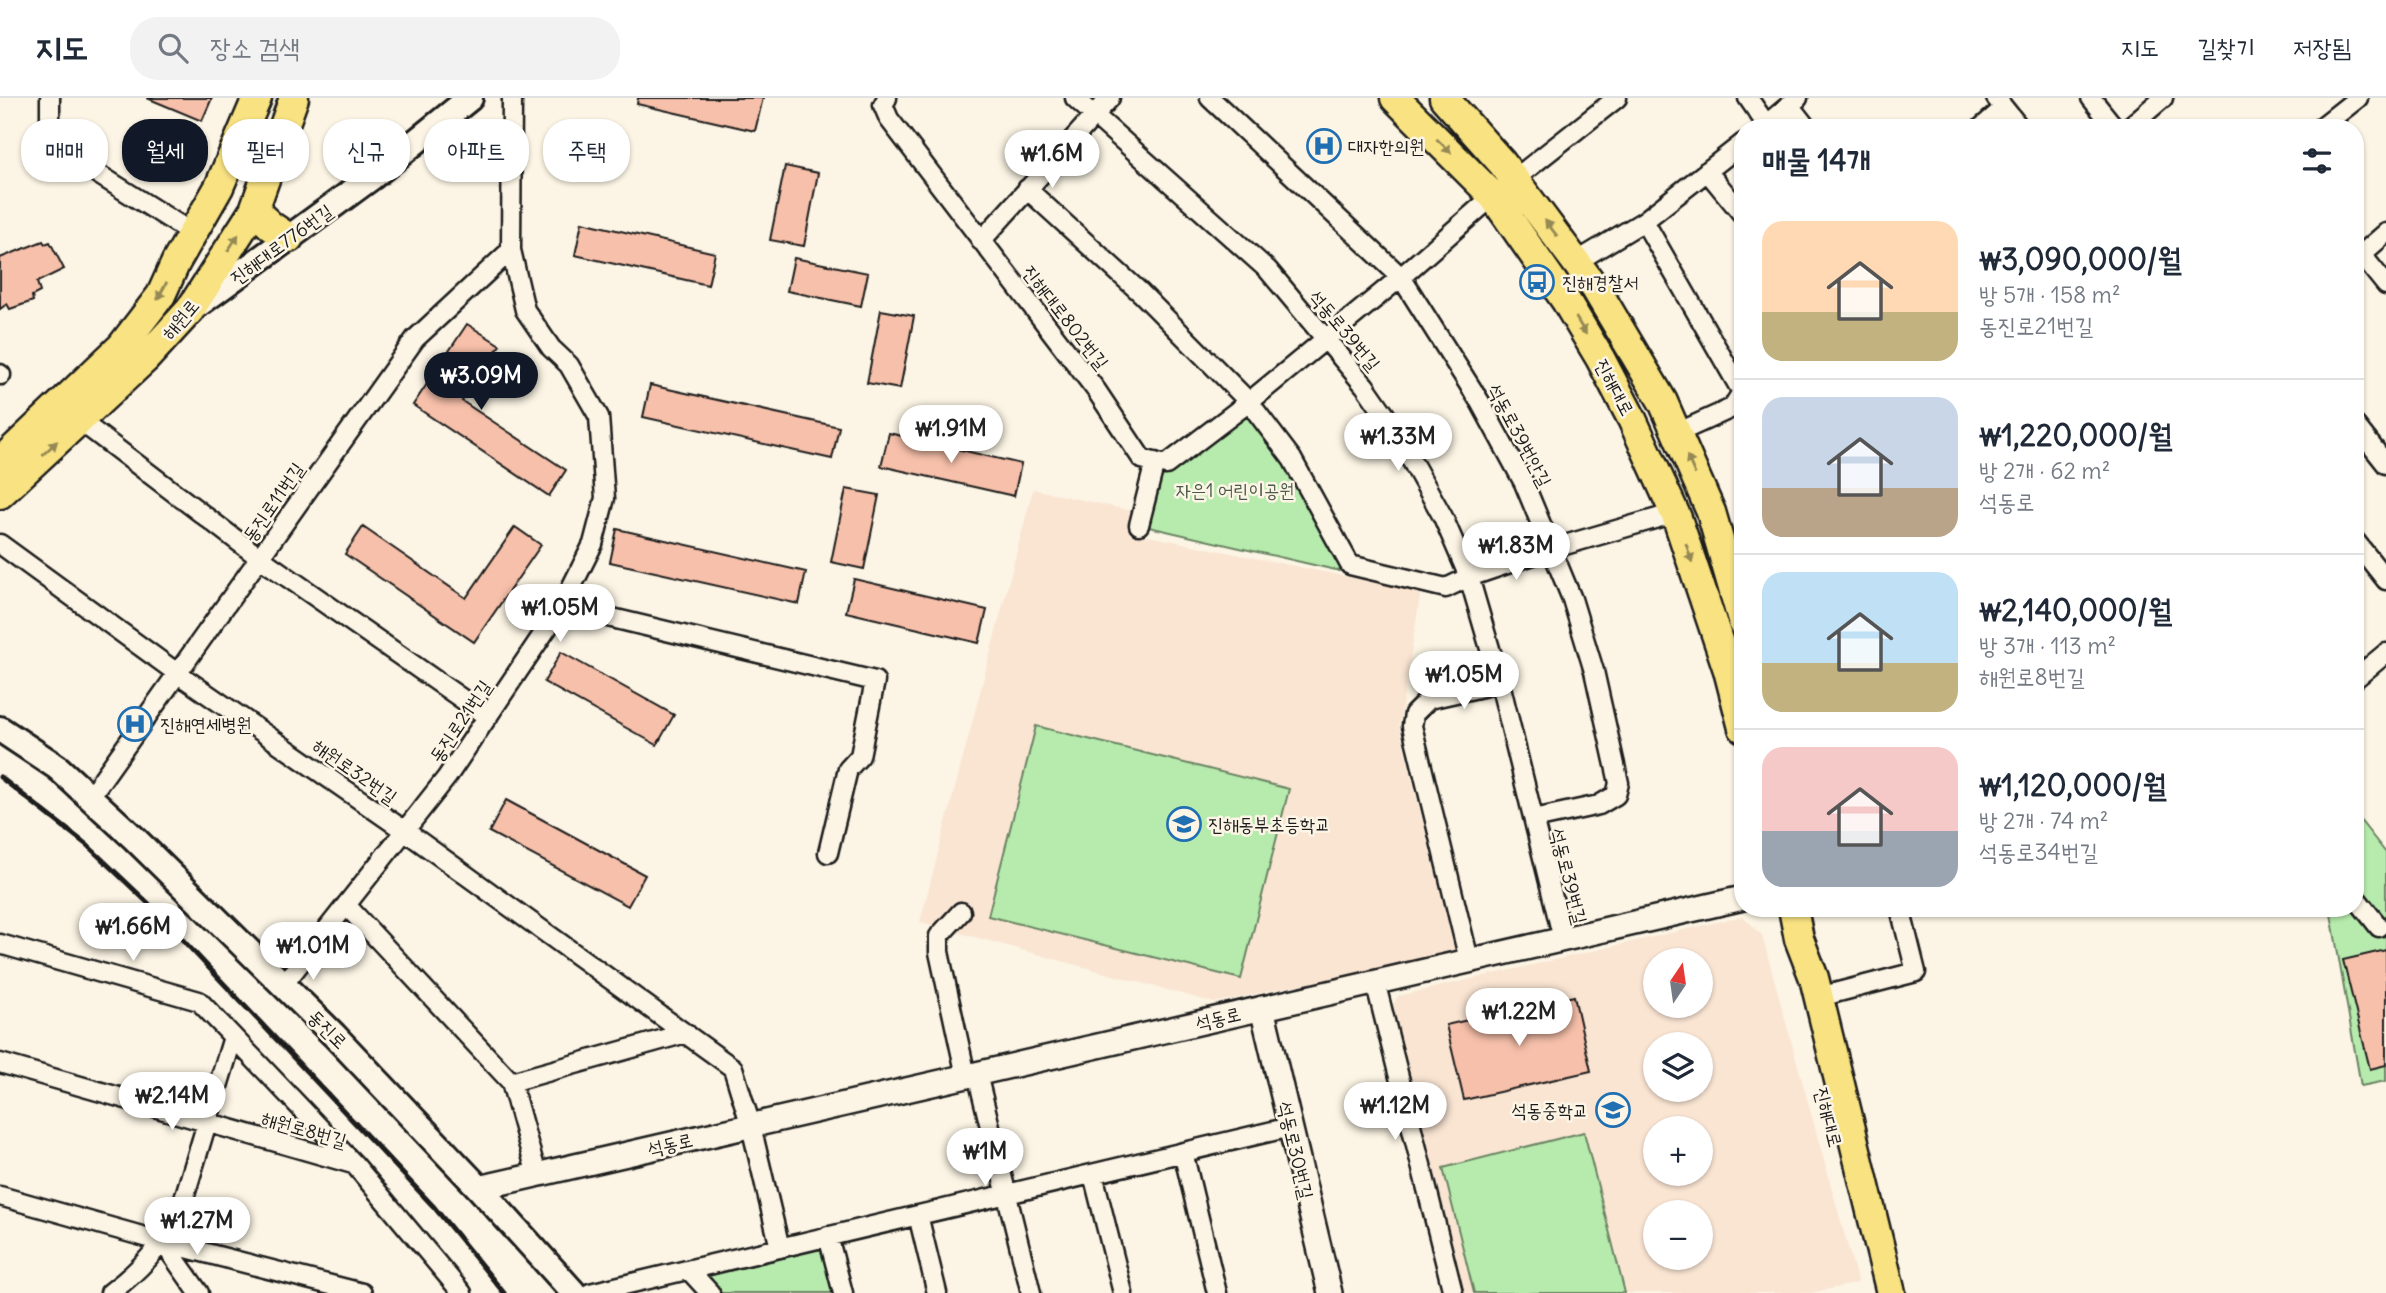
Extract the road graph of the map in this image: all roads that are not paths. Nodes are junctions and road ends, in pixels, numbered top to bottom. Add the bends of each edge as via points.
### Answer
1 (50, 98) edge
2 (257, 98) edge
3 (294, 98) edge
4 (470, 98) edge
5 (512, 98) edge
6 (887, 98) edge
7 (1075, 98) edge
8 (1110, 98) edge
9 (1210, 98) edge
10 (1395, 98) edge
11 (1444, 98) edge
12 (1748, 98) edge
13 (2091, 98) edge
14 (2164, 98) edge
15 (2358, 98) edge
16 (1614, 99) edge
17 (1794, 102) edge
18 (2000, 103) edge
19 (1094, 114) junction
20 (1760, 119) edge
21 (1773, 119) edge
22 (1802, 119) edge
23 (1988, 119) edge
24 (2013, 119) edge
25 (2108, 119) edge
26 (2139, 119) edge
27 (2331, 119) edge
28 (1734, 150) edge
29 (1707, 172) junction
30 (1504, 188) junction
31 (1027, 189) junction
32 (1734, 204) edge
33 (254, 210) junction
34 (1644, 221) junction
35 (192, 233) junction
36 (2386, 233) edge
37 (289, 238) junction
38 (981, 241) junction
39 (511, 250) junction
40 (2364, 251) edge
41 (1576, 262) junction
42 (2364, 262) edge
43 (1401, 277) junction
44 (2386, 285) edge
45 (190, 310) junction
46 (1325, 339) junction
47 (1734, 376) edge
48 (1249, 402) junction
49 (1734, 405) edge
50 (79, 420) junction
51 (1676, 433) junction
52 (2364, 436) edge
53 (0, 462) edge
54 (1155, 462) junction
55 (2386, 464) edge
56 (0, 494) edge
57 (1675, 513) junction
58 (1139, 525) dead end
59 (0, 544) edge
60 (1551, 550) junction
61 (2364, 552) edge
62 (260, 558) junction
63 (1469, 577) junction
64 (2386, 580) edge
65 (1734, 592) edge
66 (562, 606) junction
67 (2386, 653) edge
68 (2364, 671) edge
69 (177, 673) junction
70 (1500, 683) junction
71 (1734, 695) edge
72 (488, 717) junction
73 (0, 729) edge
74 (91, 795) junction
75 (1534, 819) junction
76 (405, 831) junction
77 (828, 853) dead end
78 (1734, 900) edge
79 (346, 905) junction
80 (2364, 908) edge
81 (961, 912) dead end
82 (1795, 917) edge
83 (1902, 917) edge
84 (2379, 927) dead end
85 (1563, 939) junction
86 (1799, 939) junction
87 (0, 944) edge
88 (1469, 960) junction
89 (1375, 981) junction
90 (283, 985) junction
91 (1819, 997) junction
92 (1262, 1008) junction
93 (685, 1034) junction
94 (233, 1037) junction
95 (0, 1063) edge
96 (971, 1075) junction
97 (511, 1082) junction
98 (207, 1122) junction
99 (751, 1126) junction
100 (1290, 1126) junction
101 (1183, 1152) junction
102 (355, 1165) junction
103 (1093, 1174) junction
104 (537, 1175) junction
105 (479, 1188) junction
106 (1006, 1194) junction
107 (0, 1196) edge
108 (918, 1215) junction
109 (828, 1236) junction
110 (163, 1242) junction
111 (780, 1248) junction
112 (689, 1270) junction
113 (110, 1293) edge
114 (198, 1293) edge
115 (362, 1293) edge
116 (462, 1293) edge
117 (573, 1293) edge
118 (590, 1293) edge
119 (710, 1293) edge
120 (844, 1293) edge
121 (937, 1293) edge
122 (1031, 1293) edge
123 (1123, 1293) edge
124 (1217, 1293) edge
125 (1329, 1293) edge
126 (1453, 1293) edge
127 (1872, 1293) edge
128 (1891, 1293) edge

1 - 35 street via 50,144
2 - 35 main road via 219,187
3 - 33 main road, 해원로
4 - 37 main road, 진해대로776번길
5 - 39 street, 동진로21번길
6 - 38 street, 진해대로802번길 via 883,105 889,119
7 - 19 street, 석동로39번길
8 - 19 street
9 - 43 street, 석동로39번안길
10 -> 30 main road, 진해대로
11 - 30 main road, 진해대로
12 - 20 street
13 - 25 street
14 - 26 street
15 - 27 street
16 - 30 street
17 - 21 street
17 - 22 street
18 - 23 street
18 - 24 street
19 - 31 street
19 - 46 street, 석동로39번길 via 1268,270
28 - 29 street
29 - 32 street
29 - 34 street
41 -> 30 main road, 진해대로
30 - 43 street
30 -> 57 main road, 진해대로 via 1600,358
31 - 38 street
31 - 48 street via 1141,293
33 - 37 main road
45 -> 33 main road, 해원로
34 - 41 street
34 - 47 street
35 -> 53 main road via 161,295 121,347
36 - 40 street
37 - 45 main road, 진해대로776번길
38 - 54 street, 진해대로802번길 via 1096,390 1142,459
39 - 62 street, 동진로11번길 via 415,339
39 - 66 street, 동진로21번길 via 525,310 569,365 599,417 605,498 593,544
41 - 51 main road, 진해대로 via 1663,402
42 - 44 street
43 - 46 street
43 - 60 street, 석동로39번안길 via 1524,483
45 - 50 main road, 해원로
46 - 48 street
46 - 63 street, 석동로39번길 via 1390,422 1443,517
48 - 54 street via 1166,464
48 - 63 street via 1292,459 1350,565 1446,588
49 - 51 street
56 -> 50 main road, 해원로
50 - 62 street
65 -> 51 main road, 진해대로 via 1711,512
52 - 55 street
54 - 58 street
57 - 60 street
57 -> 71 main road, 진해대로
59 - 69 street, 해원로32번길
60 - 63 street
60 - 75 street, 석동로39번안길 via 1594,671 1619,783 1616,795 1599,805
61 - 64 street
62 - 69 street, 동진로11번길
62 - 72 street
63 - 70 street, 석동로39번길
66 - 72 street, 동진로21번길
66 - 77 street via 876,681 860,756 848,769
67 - 68 street
69 - 74 street, 동진로11번길
69 - 76 street, 해원로32번길
70 - 75 street, 석동로39번길
70 - 88 street via 1429,699 1414,714 1412,726
72 - 76 street, 동진로21번길
73 - 74 main road, 동진로
74 - 90 main road, 동진로
75 - 85 street, 석동로39번길
76 - 79 street, 동진로21번길
76 - 93 street, 해원로32번길
78 - 85 street, 석동로
79 - 90 street, 동진로21번길
79 - 97 street
80 - 84 street
81 - 96 street via 939,936 939,952
82 - 86 main road
83 - 91 street via 1916,972
85 - 88 street, 석동로
86 - 91 main road
86 - 127 main road, 진해대로 via 1797,982
87 - 94 street via 199,1002
88 - 89 street, 석동로
89 - 92 street, 석동로
89 - 126 street
90 - 105 main road, 동진로
91 - 128 main road
92 - 96 street, 석동로
92 - 100 street, 석동로30번길
93 - 97 street
93 - 99 street, 해원로32번길 via 733,1068
94 - 98 street
94 - 102 street
95 - 98 street, 해원로8번길
96 - 99 street, 석동로
96 - 106 street
97 - 104 street
98 - 102 street, 해원로8번길
98 - 110 street via 178,1218
99 - 104 street, 석동로
99 - 111 street, 해원로32번길
100 - 101 street
100 - 125 street, 석동로30번길
101 - 103 street
101 - 124 street
102 - 116 street
103 - 106 street
103 - 123 street
104 - 105 street, 석동로
105 - 117 main road, 동진로
106 - 108 street
106 - 122 street
107 - 110 street
108 - 109 street
108 - 121 street
109 - 111 street
109 - 120 street
110 - 113 street via 145,1265
110 - 114 street
110 - 115 street
111 - 112 street
112 - 118 street
112 - 119 street

